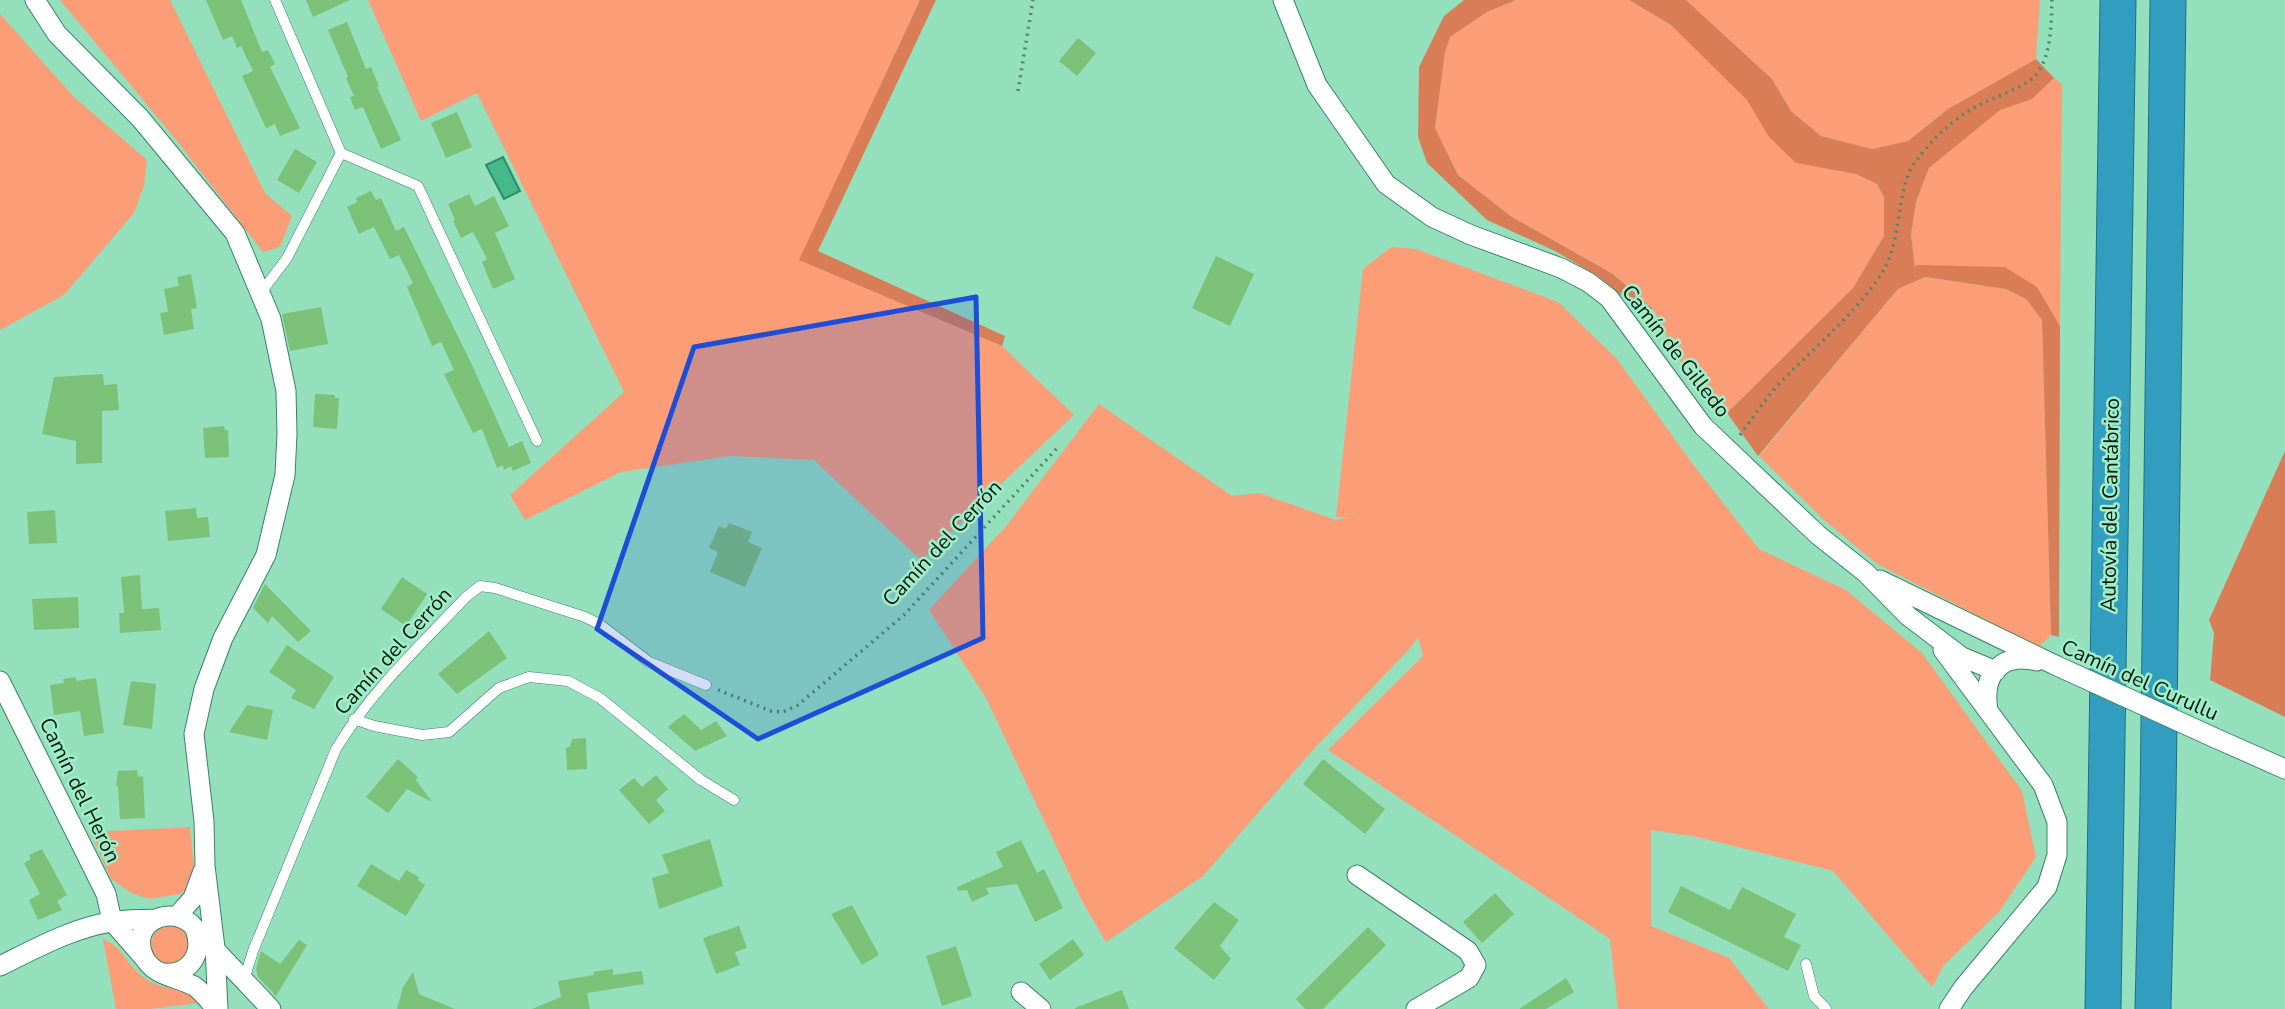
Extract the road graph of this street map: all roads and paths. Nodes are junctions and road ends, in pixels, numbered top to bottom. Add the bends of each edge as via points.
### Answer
1 (35, 0) edge
2 (275, 0) edge
3 (1033, 0) edge
4 (1283, 0) edge
5 (2052, 0) edge
6 (2118, 0) edge
7 (2168, 0) edge
8 (1018, 91) dead end
9 (341, 153) junction
10 (260, 294) junction
11 (537, 441) dead end
12 (1059, 446) dead end
13 (1728, 451) junction
14 (1866, 573) junction
15 (1953, 617) junction
16 (1929, 633) junction
17 (2055, 665) junction
18 (1997, 668) junction
19 (0, 681) edge
20 (706, 685) joint
21 (1988, 713) junction
22 (354, 719) junction
23 (2285, 769) edge
24 (734, 800) dead end
25 (2158, 800) junction
26 (205, 866) junction
27 (1357, 875) dead end
28 (177, 916) junction
29 (155, 919) junction
30 (112, 921) junction
31 (195, 929) junction
32 (215, 948) junction
33 (145, 959) junction
34 (1806, 964) dead end
35 (0, 966) edge
36 (175, 972) junction
37 (236, 984) junction
38 (1021, 992) dead end
39 (218, 1009) edge
40 (271, 1009) edge
41 (1041, 1009) edge
42 (1416, 1009) edge
43 (1826, 1009) edge
44 (1950, 1009) edge
45 (2103, 1009) edge
46 (2153, 1009) edge
47 (2163, 1009) edge

1 - 10 street via 57,34 140,118 235,233
2 - 9 lane
3 - 8 path
4 - 13 street, Camín de Gilledo via 1317,85 1386,184 1432,217 1562,268 1609,298 1703,426
5 - 13 path via 2050,37 2034,78 1943,128 1914,162 1883,271 1863,298 1776,387
6 - 45 highway, Autovía del Cantábrico
7 - 25 highway
9 - 10 lane via 287,258
9 - 11 lane via 418,186
10 - 26 street via 271,319 286,391 285,475 265,555 223,638 194,734
12 - 20 path, Camín del Cerrón via 904,615 798,705 783,712 771,711
13 - 14 street, Camín de Gilledo
14 - 15 street, Camín de Gilledo
14 - 16 street, Camín de Gilledo
15 - 17 street, Camín de Gilledo
15 - 18 street, Camín de Gilledo via 1976,638
16 - 18 street, Camín de Gilledo via 1962,657
16 - 21 street, Camín de Gilledo
17 - 18 street, Camín del Curullu via 2014,658
17 - 23 street, Camín del Curullu, bridge
18 - 21 street via 1985,695
19 - 30 street, Camín del Herón via 106,894
20 - 22 lane, Camín del Cerrón via 649,662 585,617 480,586
21 - 44 street via 2043,785 2057,822 2057,855 2047,887
22 - 24 lane via 422,735 449,732 499,688 530,677 568,681 600,698 701,780
22 - 37 lane, Camín del Cerrón via 336,749
25 - 46 highway
25 - 47 highway
26 - 28 street via 193,898
26 - 32 street
27 - 42 street via 1468,951 1476,965 1469,978
28 - 29 street
28 - 31 street
29 - 30 street
29 - 33 street via 140,942
30 - 33 street
30 - 35 street via 90,926
31 - 32 street
31 - 36 street via 199,947 191,964
32 - 36 street
32 - 37 street
32 - 37 street
33 - 36 street via 149,965
34 - 43 lane via 1814,996
36 - 37 street
36 - 39 street
37 - 39 street
37 - 40 street
38 - 41 street

